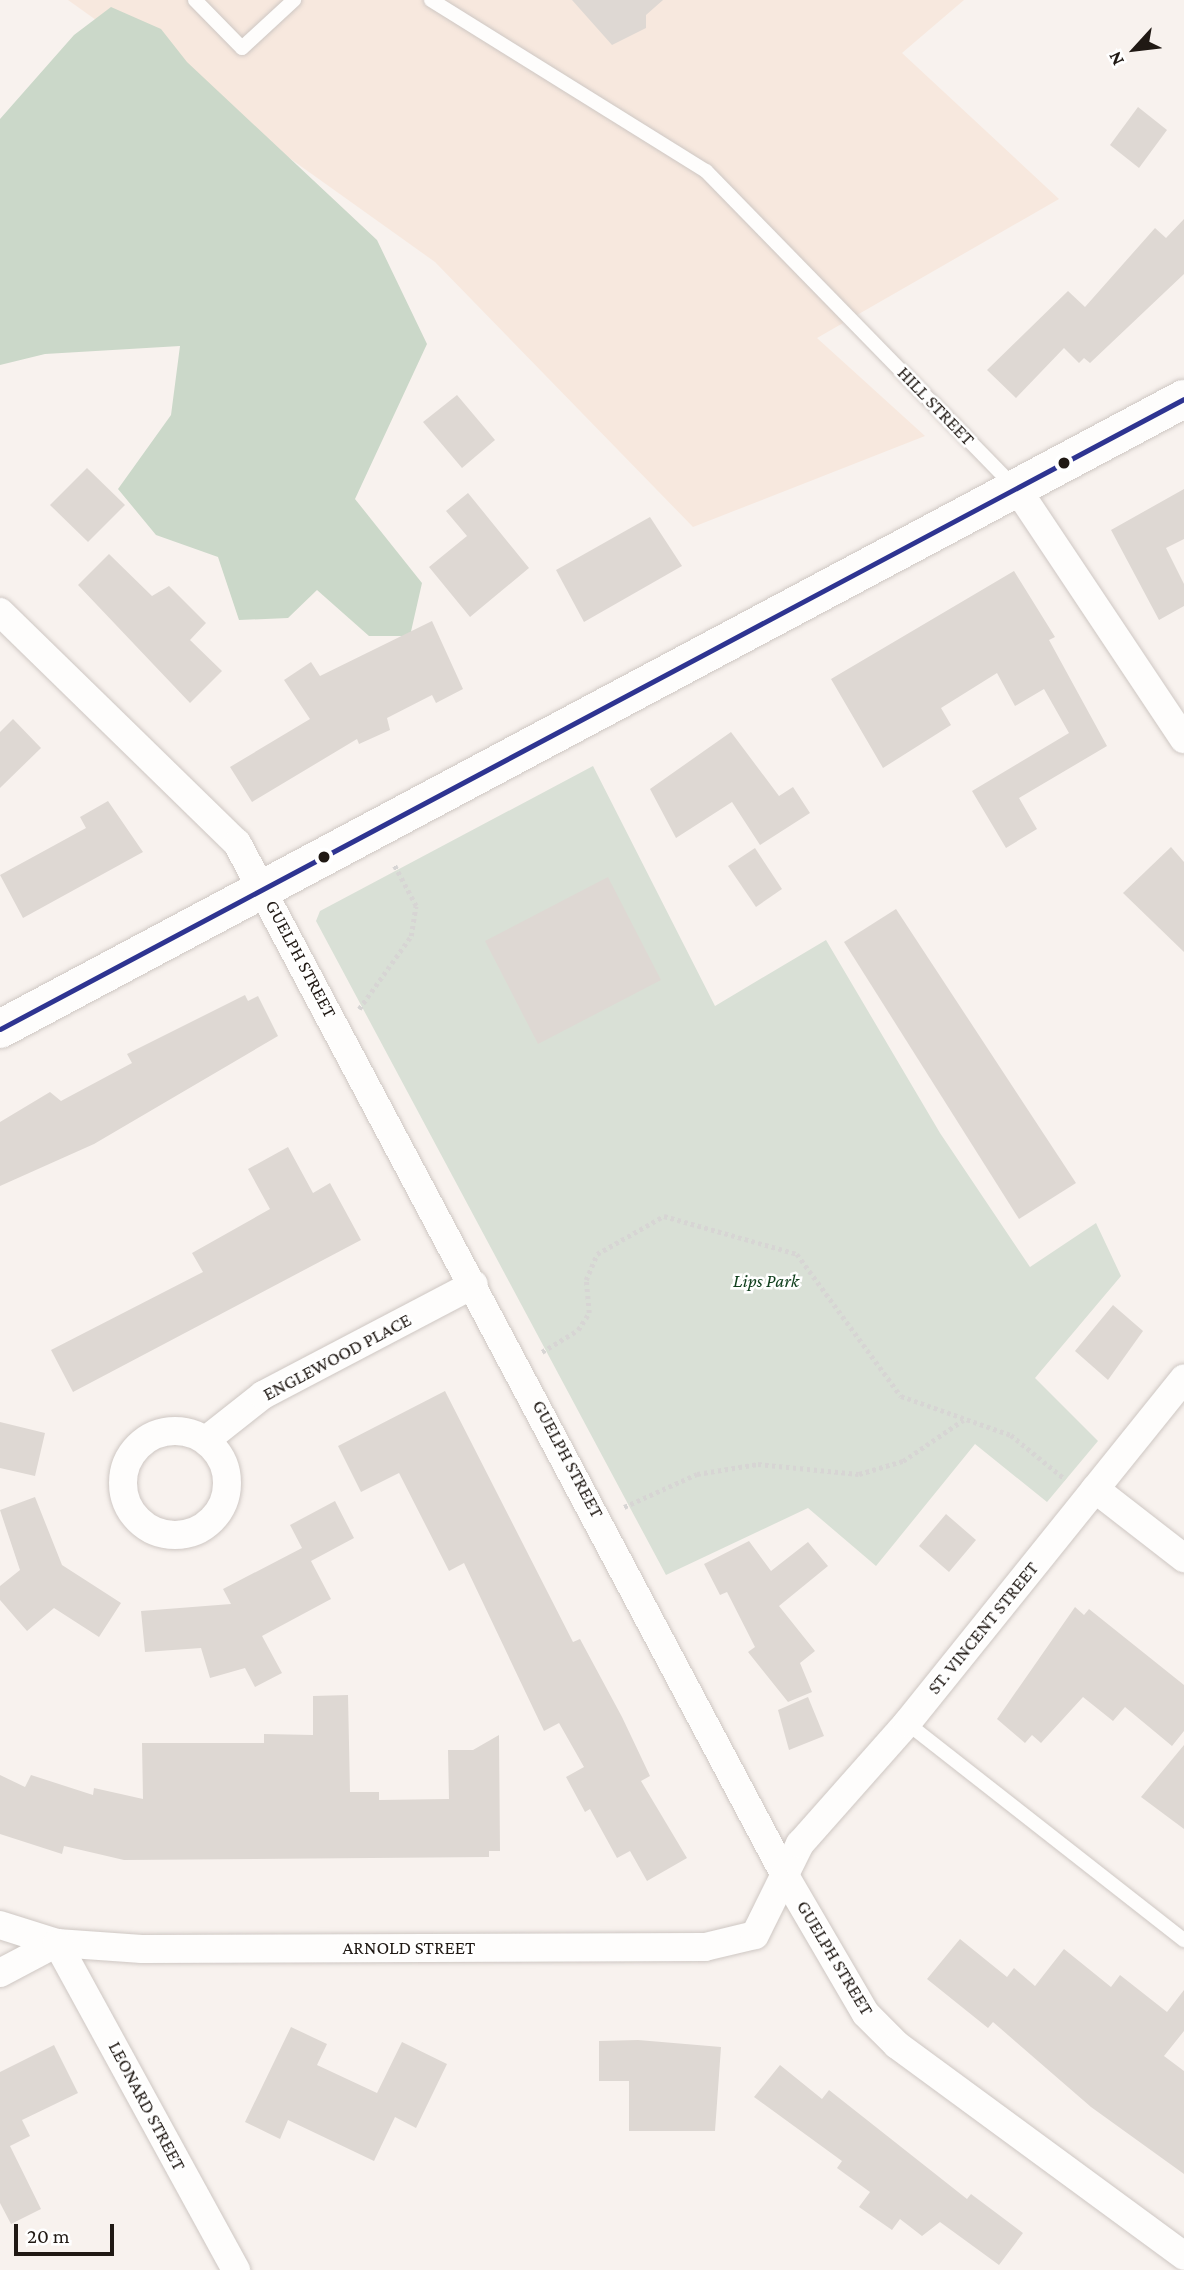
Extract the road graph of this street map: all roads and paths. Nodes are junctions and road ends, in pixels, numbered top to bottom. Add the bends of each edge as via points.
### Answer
1 (195, 0) edge
2 (294, 0) edge
3 (431, 0) edge
4 (1184, 399) edge
5 (1019, 492) junction
6 (0, 611) edge
7 (1184, 739) edge
8 (394, 865) dead end
9 (263, 888) junction
10 (359, 1009) dead end
11 (0, 1029) edge
12 (474, 1284) junction
13 (542, 1352) dead end
14 (1184, 1379) edge
15 (963, 1420) junction
16 (206, 1440) dead end
17 (1095, 1489) junction
18 (623, 1508) dead end
19 (1184, 1558) edge
20 (907, 1723) junction
21 (787, 1879) junction
22 (0, 1925) edge
23 (1184, 1940) edge
24 (57, 1943) junction
25 (0, 1973) edge
26 (1184, 2256) edge
27 (236, 2270) edge

1 - 2 lane via 242,48
3 - 5 lane, HILL STREET via 634,121 706,171
4 - 5 main road
5 - 7 street, HILL STREET
5 - 9 main road
6 - 9 street, GUELPH STREET via 237,843
8 - 10 path via 416,906 411,936
9 - 11 main road
9 - 12 street, GUELPH STREET
12 - 16 street, ENGLEWOOD PLACE via 263,1395
12 - 21 street, GUELPH STREET
13 - 15 path via 578,1329 589,1313 586,1280 597,1254 664,1216 797,1254 901,1396
14 - 17 street, ST. VINCENT STREET
15 - 17 path via 1011,1435 1059,1476
15 - 18 path via 903,1461 859,1474 758,1464 696,1474
17 - 19 street
17 - 20 street, ST. VINCENT STREET
20 - 21 street, ST. VINCENT STREET via 800,1844
20 - 23 lane
21 - 24 street, ARNOLD STREET via 755,1935 705,1947
21 - 26 street, GUELPH STREET via 866,2014 897,2045
22 - 24 street, ARNOLD STREET
24 - 25 street
24 - 27 street, LEONARD STREET

